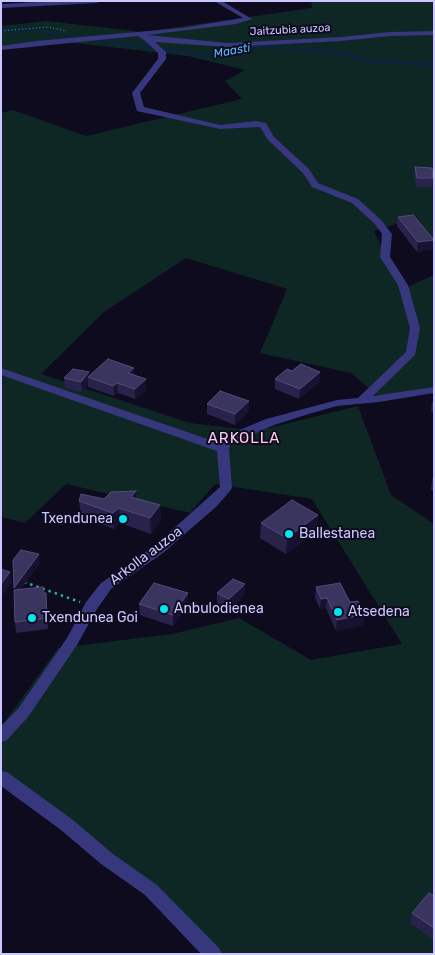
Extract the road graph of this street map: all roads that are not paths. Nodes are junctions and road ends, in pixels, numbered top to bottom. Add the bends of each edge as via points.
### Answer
1 (98, 1) edge
2 (217, 1) edge
3 (1, 6) edge
4 (434, 33) edge
5 (140, 34) junction
6 (148, 39) junction
7 (1, 48) edge
8 (1, 371) edge
9 (434, 390) edge
10 (361, 401) junction
11 (223, 449) junction
12 (1, 736) edge
13 (1, 777) edge
14 (214, 954) edge

1 - 3 street
2 - 5 street, Jaitzubia auzoa via 248,19
4 - 6 street, Jaitzubia auzoa via 227,45
5 - 6 street, Jaitzubia auzoa
5 - 7 street, Jaitzubia auzoa
6 - 10 street, Jaitzubia auzoa via 160,50 162,59 136,93 140,109 220,127 263,125 315,185 355,202 387,234 385,257 403,285 415,328 410,353
8 - 11 street
9 - 10 street
10 - 11 street via 337,403 270,422 234,437 225,443
11 - 12 street, Arkolla auzoa via 226,488 158,550 106,586 28,705
13 - 14 street via 151,890

